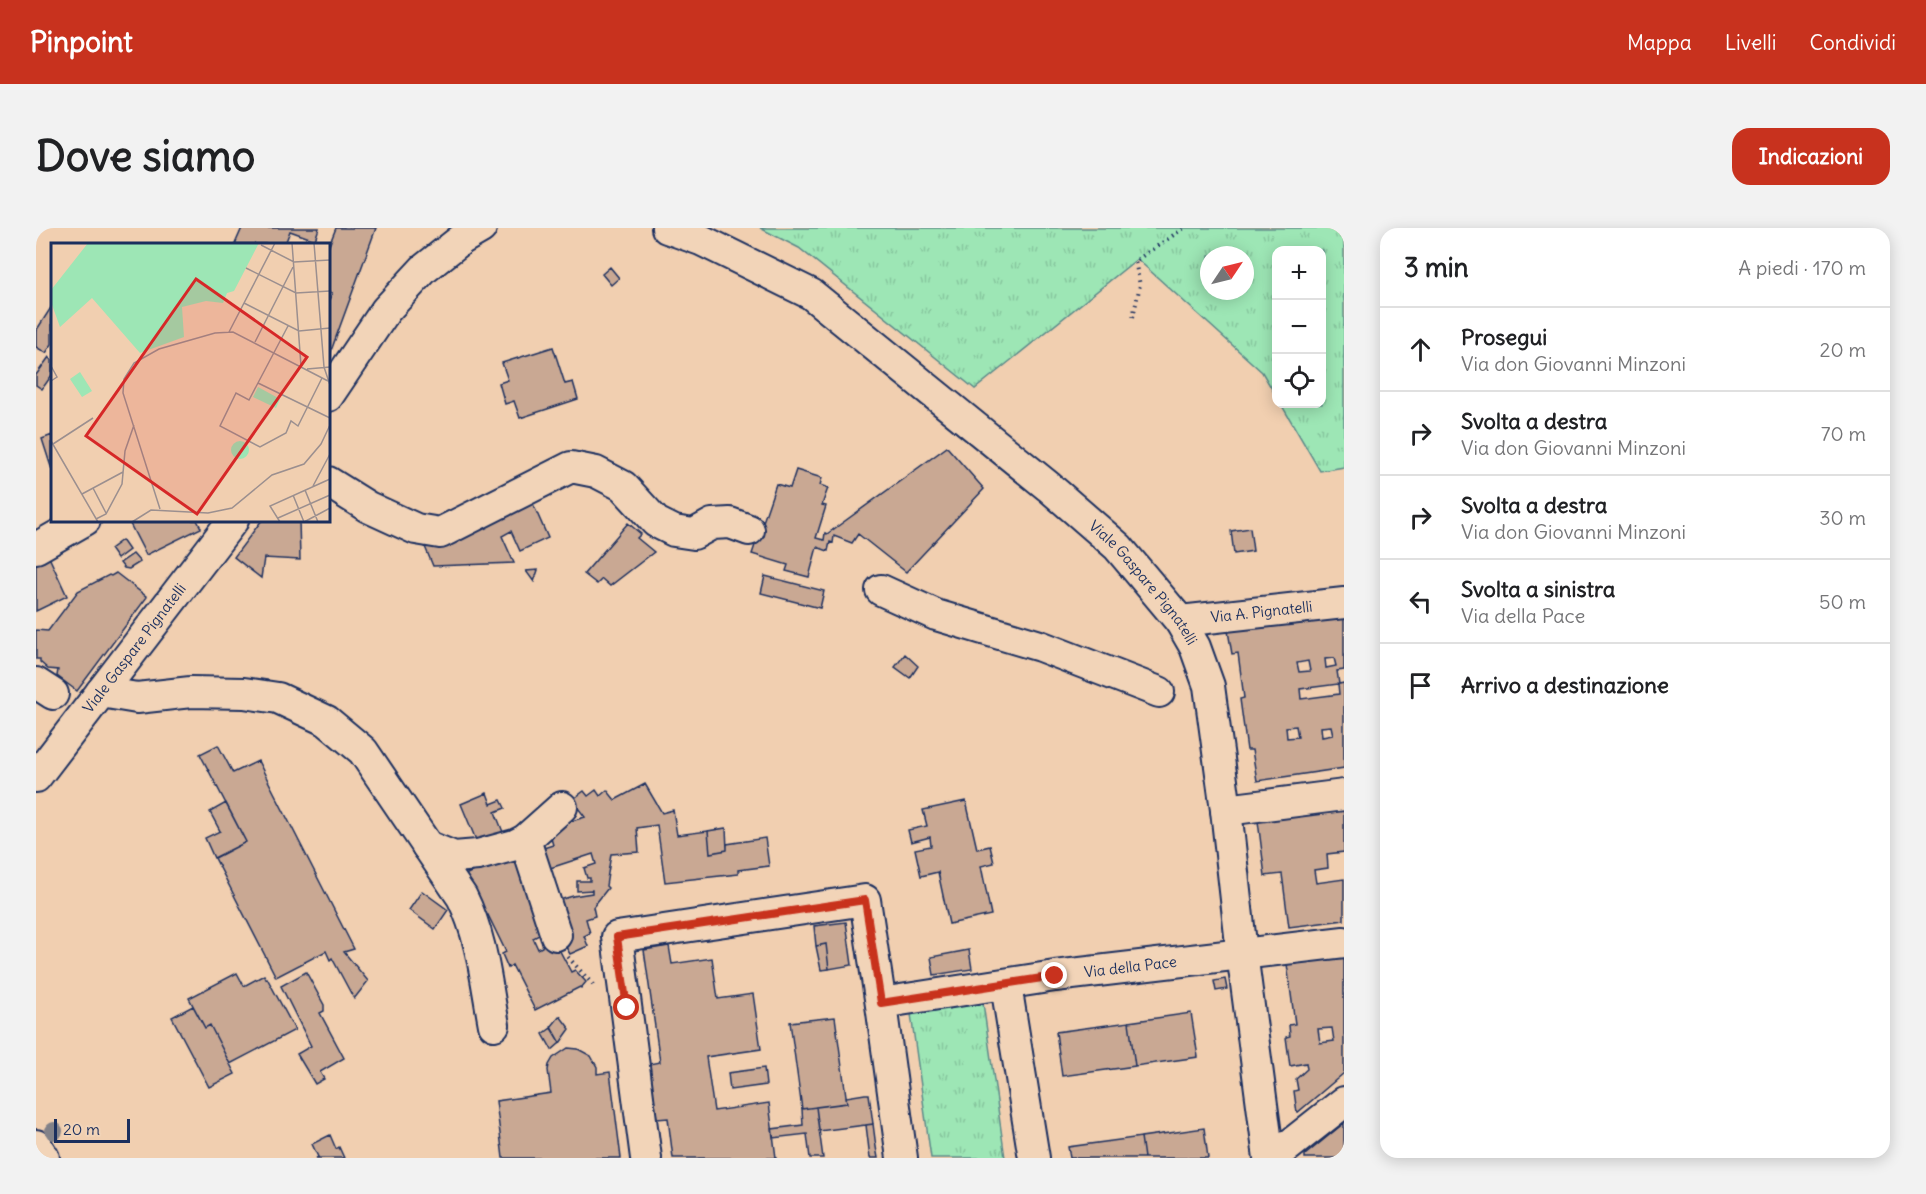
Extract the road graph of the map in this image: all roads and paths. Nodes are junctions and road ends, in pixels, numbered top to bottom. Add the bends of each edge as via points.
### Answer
1 (481, 228) edge
2 (667, 228) edge
3 (1184, 228) edge
4 (1133, 317) dead end
5 (330, 393) edge
6 (330, 483) edge
7 (82, 522) edge
8 (231, 522) edge
9 (749, 530) dead end
10 (36, 548) edge
11 (880, 590) dead end
12 (1344, 603) edge
13 (1180, 621) junction
14 (101, 692) junction
15 (1159, 692) dead end
16 (36, 777) edge
17 (1344, 795) edge
18 (562, 807) dead end
19 (1227, 810) junction
20 (525, 840) junction
21 (427, 846) junction
22 (556, 935) joint
23 (1344, 942) edge
24 (1242, 953) junction
25 (1005, 985) junction
26 (881, 1003) junction
27 (627, 1008) junction
28 (494, 1026) dead end
29 (1344, 1102) edge
30 (36, 1144) edge
31 (44, 1158) edge
32 (646, 1158) edge
33 (902, 1158) edge
34 (1034, 1158) edge
35 (1271, 1158) edge

1 - 5 street via 424,269 386,310
2 - 13 street, Viale Gaspare Pignatelli via 701,240 811,294 1110,540
3 - 4 path via 1135,261 1140,285
6 - 9 street via 407,525 440,533 571,467 596,472 623,486 656,522 674,531 694,534 712,524 730,523
7 - 10 street
8 - 14 street, Viale Gaspare Pignatelli
11 - 15 street via 936,615 1040,646
12 - 13 street, Via A. Pignatelli
13 - 19 street, Viale Gaspare Pignatelli via 1195,647 1209,686
14 - 16 street, Viale Gaspare Pignatelli
14 - 21 street via 137,698 191,692 244,693 278,698 327,721 363,751
17 - 19 street
18 - 20 street
19 - 24 street, Viale Gaspare Pignatelli
20 - 21 street via 478,855 454,856
20 - 22 street
21 - 28 street via 471,914
22 - 27 path via 569,959 609,1002
23 - 24 street, Via della Pace
24 - 25 street, Via della Pace
24 - 35 street, Viale Gaspare Pignatelli
25 - 26 street, Via della Pace
25 - 34 street
26 - 27 street via 865,900 617,937
26 - 33 street
27 - 32 street
29 - 35 street
30 - 31 street

